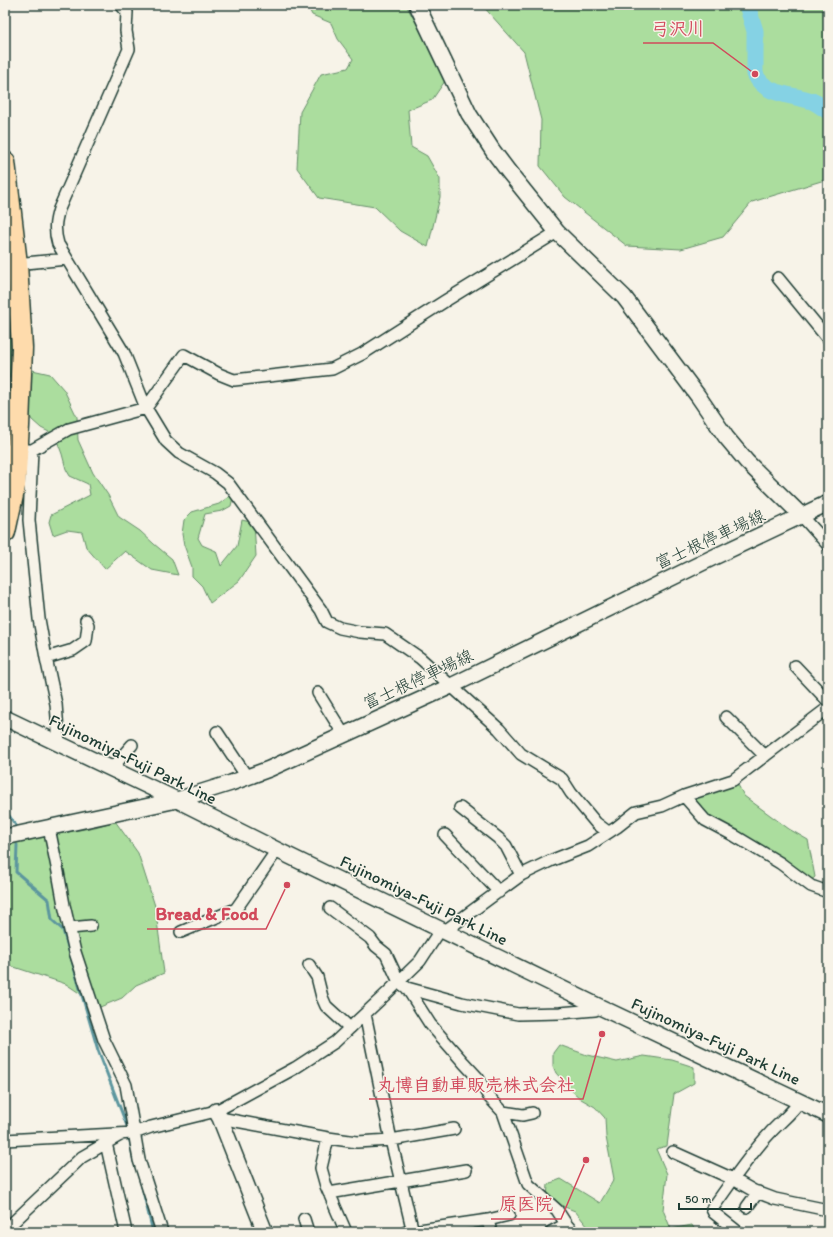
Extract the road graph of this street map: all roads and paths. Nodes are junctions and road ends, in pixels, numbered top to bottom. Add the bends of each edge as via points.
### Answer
1 (121, 5) edge
2 (417, 5) edge
3 (5, 162) edge
4 (557, 232) junction
5 (67, 259) junction
6 (11, 264) edge
7 (778, 278) dead end
8 (828, 340) edge
9 (146, 408) junction
10 (18, 450) edge
11 (828, 503) edge
12 (802, 516) junction
13 (5, 532) edge
14 (828, 545) edge
15 (86, 620) dead end
16 (46, 658) junction
17 (795, 666) dead end
18 (451, 686) junction
19 (318, 692) dead end
20 (828, 701) edge
21 (828, 708) edge
22 (5, 718) edge
23 (726, 718) dead end
24 (217, 732) dead end
25 (344, 735) junction
26 (59, 744) junction
27 (132, 745) dead end
28 (764, 756) junction
29 (111, 769) junction
30 (247, 778) junction
31 (684, 796) junction
32 (177, 800) junction
33 (460, 808) dead end
34 (49, 828) junction
35 (608, 832) junction
36 (445, 835) dead end
37 (5, 837) edge
38 (277, 850) junction
39 (521, 875) junction
40 (499, 892) junction
41 (828, 892) edge
42 (330, 908) dead end
43 (90, 926) dead end
44 (70, 928) junction
45 (443, 930) junction
46 (181, 932) dead end
47 (309, 965) dead end
48 (403, 985) junction
49 (600, 1007) junction
50 (365, 1014) junction
51 (350, 1028) junction
52 (800, 1101) junction
53 (503, 1112) junction
54 (532, 1113) dead end
55 (218, 1115) junction
56 (828, 1115) edge
57 (454, 1129) dead end
58 (129, 1133) junction
59 (328, 1138) junction
60 (5, 1140) edge
61 (391, 1140) junction
62 (106, 1143) junction
63 (673, 1152) dead end
64 (466, 1170) dead end
65 (733, 1180) junction
66 (401, 1181) junction
67 (758, 1192) junction
68 (329, 1193) junction
69 (747, 1207) dead end
70 (828, 1210) edge
71 (509, 1215) dead end
72 (304, 1219) dead end
73 (488, 1220) junction
74 (569, 1228) edge
75 (5, 1230) edge
76 (126, 1232) edge
77 (162, 1232) edge
78 (265, 1232) edge
79 (308, 1232) edge
80 (346, 1232) edge
81 (411, 1232) edge
82 (491, 1232) edge
83 (551, 1232) edge
84 (738, 1232) edge

1 - 5 street via 127,12 128,49 55,221 58,244
2 - 4 main road via 469,114 508,172
3 - 6 highway
4 - 9 street via 362,354 332,370 234,380 184,355
4 - 12 main road via 624,297 726,437 747,462
5 - 6 street
5 - 9 street via 124,354
6 - 10 highway via 22,348
7 - 8 street
9 - 10 street via 69,429
9 - 18 street via 166,441 179,453 228,483 321,610 327,622 340,628 385,634 420,658
10 - 13 highway via 15,486
10 - 16 street
11 - 12 main road, 富士根停車場線
12 - 14 street
12 - 18 main road, 富士根停車場線
15 - 16 street via 86,640 72,650
16 - 26 street via 56,704
17 - 20 street
18 - 25 main road, 富士根停車場線
18 - 35 street via 499,729 521,754 562,779 596,823
19 - 25 street
21 - 28 street
22 - 26 main road, Fujinomiya-Fuji Park Line
23 - 28 street
24 - 30 street
25 - 30 main road, 富士根停車場線
26 - 29 main road, Fujinomiya-Fuji Park Line
27 - 29 street
28 - 31 street via 733,780
29 - 32 main road, Fujinomiya-Fuji Park Line
30 - 32 main road, 富士根停車場線
31 - 35 street via 662,806 636,812
31 - 41 street via 705,820 780,863 811,886
32 - 34 main road, 富士根停車場線
32 - 38 main road, Fujinomiya-Fuji Park Line
33 - 39 street via 506,846
34 - 37 main road, 富士根停車場線
34 - 44 street
35 - 39 street via 588,846 550,860
36 - 40 street
38 - 45 main road, Fujinomiya-Fuji Park Line
38 - 46 street via 236,910
39 - 40 street
40 - 45 street
42 - 48 street via 370,938 386,954
43 - 44 street
44 - 58 street via 75,952 104,1040 126,1084
45 - 48 street
45 - 49 main road, Fujinomiya-Fuji Park Line
47 - 51 street via 317,977 326,1006
48 - 49 street via 462,1003 518,1014 560,1014 595,1010
48 - 50 street
48 - 53 street via 430,1024 478,1078 489,1097
49 - 52 main road, Fujinomiya-Fuji Park Line
50 - 51 street
50 - 61 street
51 - 55 street via 335,1042
52 - 56 main road, Fujinomiya-Fuji Park Line
52 - 65 street via 771,1132
53 - 54 street via 523,1115
53 - 74 street via 528,1184 556,1210
55 - 58 street
55 - 59 street
55 - 78 main road
57 - 61 street
58 - 60 street
58 - 62 street
58 - 77 street
59 - 61 street via 357,1142
59 - 68 street via 321,1168
61 - 66 street
62 - 75 street via 82,1157
62 - 76 street
63 - 65 street
64 - 66 street
65 - 67 street
65 - 84 street via 712,1209
66 - 68 street
66 - 81 street
67 - 69 street
67 - 70 street via 774,1199
68 - 80 street
71 - 73 street
72 - 79 street
73 - 81 street
73 - 82 street
74 - 83 street

